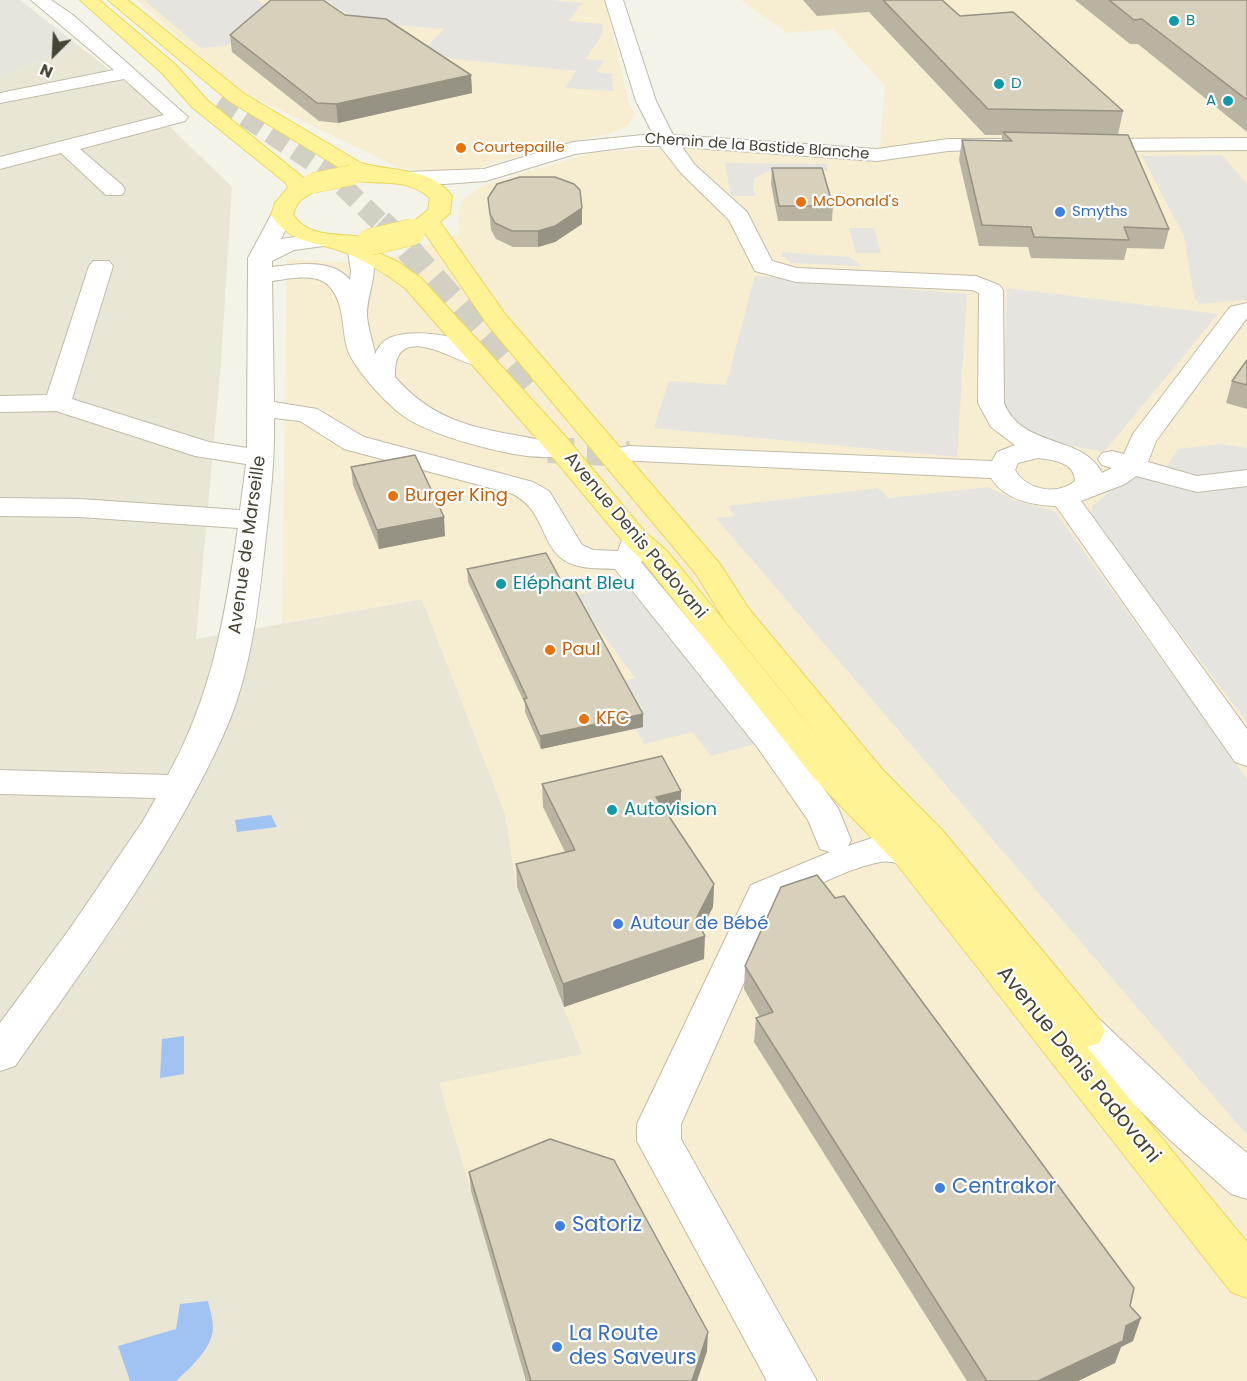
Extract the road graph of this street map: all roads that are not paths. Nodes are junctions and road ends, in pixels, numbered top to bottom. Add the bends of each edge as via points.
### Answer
1 (40, 0) edge
2 (89, 0) edge
3 (117, 0) edge
4 (614, 0) edge
5 (152, 31) junction
6 (130, 35) junction
7 (128, 73) junction
8 (3, 98) dead end
9 (666, 140) junction
10 (1026, 144) edge
11 (1247, 144) edge
12 (64, 145) junction
13 (1072, 145) edge
14 (0, 163) edge
15 (375, 174) junction
16 (486, 174) junction
17 (405, 178) junction
18 (306, 186) junction
19 (114, 190) dead end
20 (282, 215) junction
21 (428, 220) junction
22 (348, 244) junction
23 (101, 266) dead end
24 (260, 266) junction
25 (1247, 310) edge
26 (355, 315) junction
27 (479, 358) junction
28 (382, 378) junction
29 (58, 403) junction
30 (0, 404) edge
31 (261, 411) junction
32 (1003, 426) junction
33 (548, 450) tunnel mouth
34 (629, 453) tunnel mouth
35 (1138, 453) junction
36 (1060, 454) junction
37 (261, 458) junction
38 (1004, 464) junction
39 (1247, 478) edge
40 (1075, 493) junction
41 (0, 507) edge
42 (252, 520) junction
43 (638, 552) junction
44 (736, 614) junction
45 (1247, 754) edge
46 (825, 769) junction
47 (870, 777) junction
48 (0, 782) edge
49 (180, 789) junction
50 (909, 854) junction
51 (826, 855) junction
52 (1085, 1031) joint
53 (0, 1054) edge
54 (1247, 1180) edge
55 (1247, 1277) edge
56 (793, 1381) edge

1 - 7 street
2 - 6 main road
3 - 5 main road
4 - 9 street via 646,101
5 - 6 main road via 220,100
5 - 15 main road via 236,97 354,167
6 - 18 main road via 169,69 200,104
7 - 8 street
7 - 12 street via 178,117
9 - 10 street, Chemin de la Bastide Blanche via 877,155 948,145
9 - 16 street, Chemin de la Bastide Blanche via 573,148
9 - 32 street via 688,169 739,217 759,262 770,270 796,275 976,284 991,290 991,403
11 - 13 street
12 - 14 street
12 - 19 street
15 - 17 main road, Avenue Denis Padovani
15 - 18 main road, bridge
16 - 17 street
16 - 21 street
17 - 21 main road, Avenue Denis Padovani via 435,189 441,196
18 - 20 main road via 288,199
20 - 22 main road, Avenue Denis Padovani via 287,224 301,233
20 - 24 street, Avenue de Marseille
21 - 22 main road, bridge
21 - 44 main road, Avenue Denis Padovani via 496,319 709,570
22 - 24 street via 289,244
22 - 26 street via 363,271
22 - 27 main road, Avenue Denis Padovani via 413,283
23 - 29 street
24 - 26 street via 331,275 339,281
24 - 31 street, Avenue de Marseille
25 - 35 street via 1239,312
26 - 28 street via 363,357
27 - 28 street via 442,341 411,339 391,350 381,364
27 - 43 main road, Avenue Denis Padovani
28 - 33 street via 418,414 438,423 489,440
29 - 30 street
29 - 37 street via 195,447
31 - 37 street, Avenue de Marseille
31 - 43 street via 308,415 354,443 524,488 539,497 572,551 587,559
32 - 36 street
32 - 38 street via 1009,442
34 - 38 street
35 - 36 street via 1105,458
35 - 39 street via 1169,478 1197,484
35 - 40 street via 1116,478
36 - 38 street via 1024,451
36 - 40 street via 1087,469 1090,476
37 - 42 street, Avenue de Marseille
38 - 40 street via 1008,482 1026,493
40 - 45 street
41 - 42 street via 80,508
42 - 49 street, Avenue de Marseille via 241,617 222,692 206,737
43 - 44 main road via 625,507 545,411 534,392 558,410 698,577
43 - 46 main road, Avenue Denis Padovani
43 - 51 street via 825,817
44 - 47 main road, Avenue Denis Padovani
46 - 50 main road, Avenue Denis Padovani
46 - 51 street via 839,796 841,817
47 - 50 main road, Avenue Denis Padovani
47 - 52 main road, Avenue Denis Padovani via 930,840
48 - 49 street
49 - 53 street, Avenue de Marseille via 86,937
50 - 51 street via 881,848
50 - 55 main road, Avenue Denis Padovani
51 - 56 street via 764,895 759,903 658,1124 659,1142
52 - 54 street

